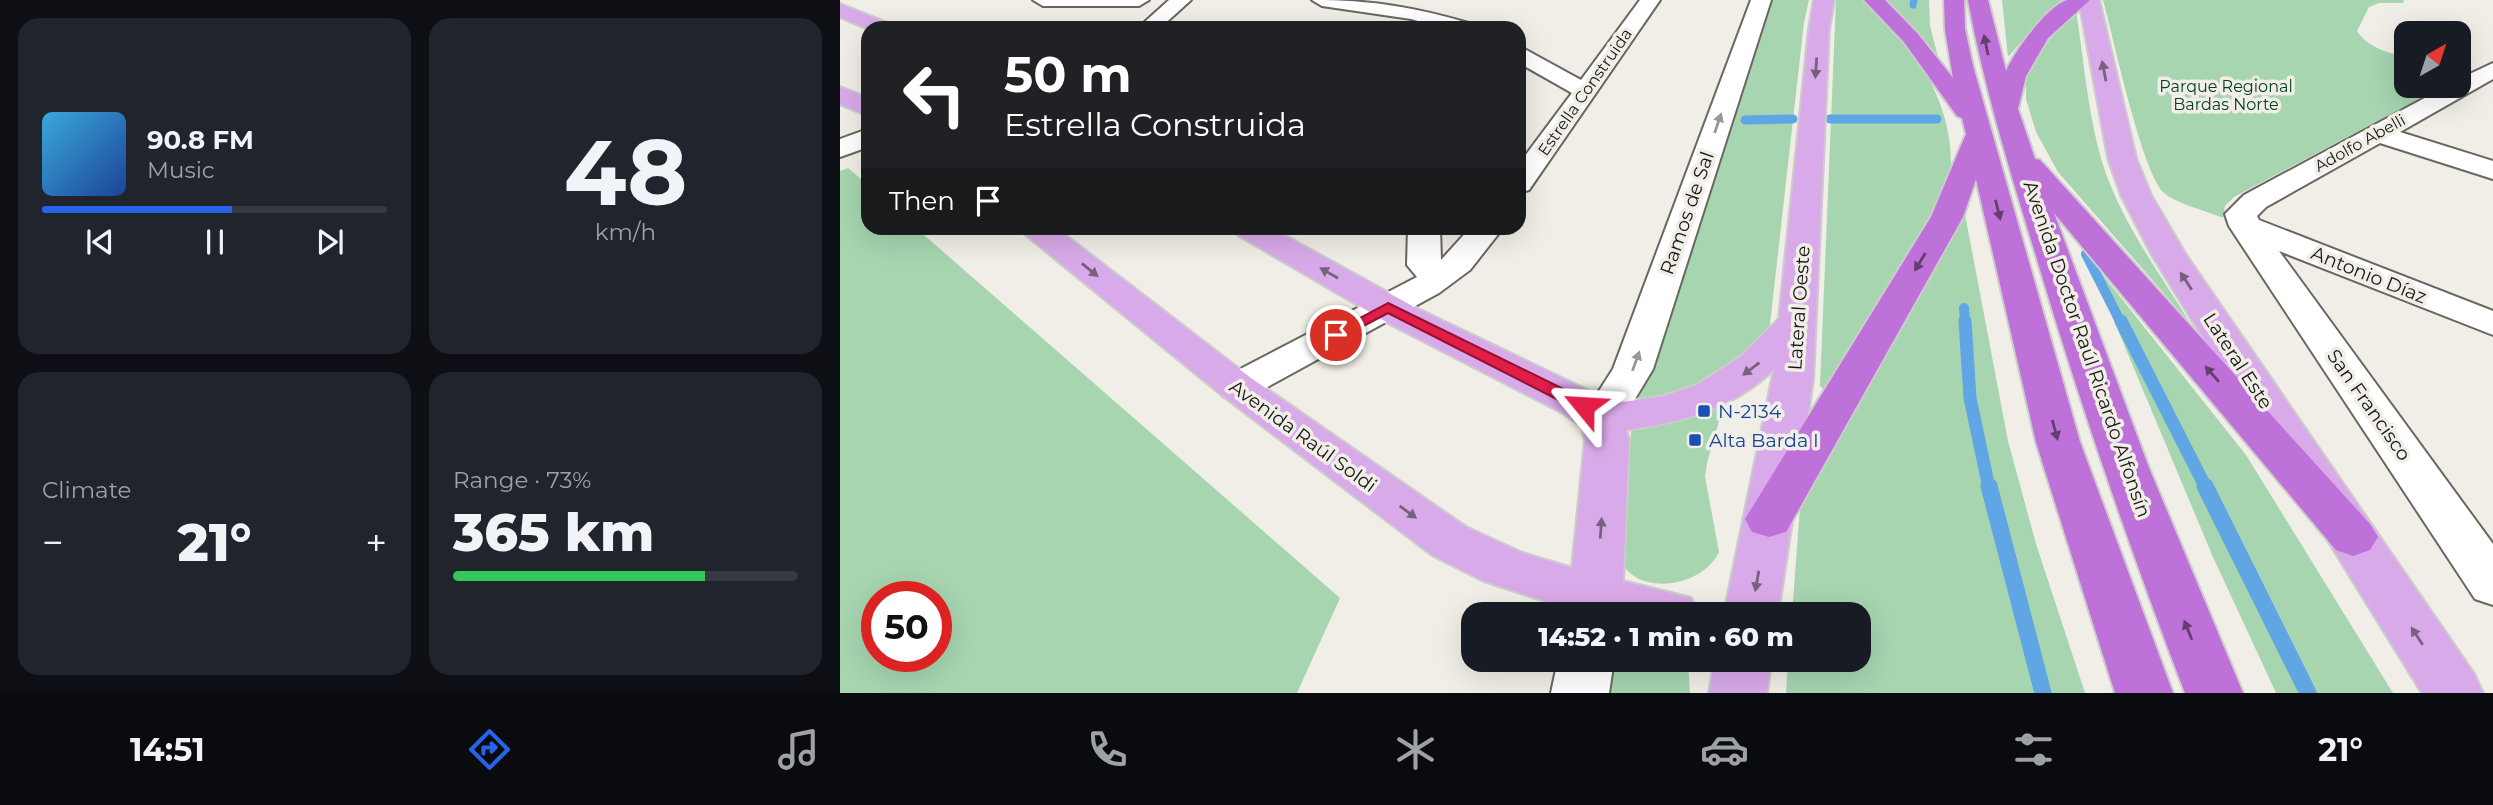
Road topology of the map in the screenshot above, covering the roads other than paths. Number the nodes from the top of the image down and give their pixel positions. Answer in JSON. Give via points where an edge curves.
{"nodes":[{"id":1,"x":1043,"y":0,"type":"edge"},
{"id":2,"x":1139,"y":0,"type":"edge"},
{"id":3,"x":1181,"y":0,"type":"edge"},
{"id":4,"x":1322,"y":0,"type":"edge"},
{"id":5,"x":1650,"y":0,"type":"edge"},
{"id":6,"x":1761,"y":0,"type":"edge"},
{"id":7,"x":1824,"y":0,"type":"edge"},
{"id":8,"x":1874,"y":0,"type":"edge"},
{"id":9,"x":1954,"y":0,"type":"edge"},
{"id":10,"x":1978,"y":0,"type":"edge"},
{"id":11,"x":2080,"y":0,"type":"edge"},
{"id":12,"x":2089,"y":0,"type":"edge"},
{"id":13,"x":1464,"y":6,"type":"dead end"},
{"id":14,"x":840,"y":9,"type":"edge"},
{"id":15,"x":1440,"y":20,"type":"junction"},
{"id":16,"x":867,"y":21,"type":"edge"},
{"id":17,"x":1156,"y":21,"type":"edge"},
{"id":18,"x":1443,"y":21,"type":"edge"},
{"id":19,"x":1526,"y":57,"type":"edge"},
{"id":20,"x":2491,"y":73,"type":"edge"},
{"id":21,"x":1587,"y":90,"type":"junction"},
{"id":22,"x":840,"y":93,"type":"edge"},
{"id":23,"x":861,"y":104,"type":"edge"},
{"id":24,"x":1987,"y":123,"type":"junction"},
{"id":25,"x":2378,"y":134,"type":"junction"},
{"id":26,"x":861,"y":140,"type":"edge"},
{"id":27,"x":840,"y":149,"type":"edge"},
{"id":28,"x":2020,"y":154,"type":"junction"},
{"id":29,"x":2493,"y":170,"type":"edge"},
{"id":30,"x":1526,"y":174,"type":"edge"},
{"id":31,"x":2245,"y":226,"type":"junction"},
{"id":32,"x":1046,"y":235,"type":"edge"},
{"id":33,"x":1261,"y":235,"type":"edge"},
{"id":34,"x":1424,"y":235,"type":"edge"},
{"id":35,"x":1481,"y":235,"type":"edge"},
{"id":36,"x":1437,"y":278,"type":"junction"},
{"id":37,"x":1388,"y":307,"type":"junction"},
{"id":38,"x":1798,"y":320,"type":"junction"},
{"id":39,"x":2493,"y":324,"type":"edge"},
{"id":40,"x":1237,"y":387,"type":"junction"},
{"id":41,"x":1602,"y":419,"type":"junction"},
{"id":42,"x":1769,"y":519,"type":"junction"},
{"id":43,"x":2353,"y":537,"type":"junction"},
{"id":44,"x":2493,"y":584,"type":"edge"},
{"id":45,"x":1587,"y":602,"type":"edge"},
{"id":46,"x":1595,"y":602,"type":"edge"},
{"id":47,"x":1753,"y":602,"type":"edge"},
{"id":48,"x":1584,"y":672,"type":"edge"},
{"id":49,"x":1741,"y":672,"type":"edge"},
{"id":50,"x":1580,"y":693,"type":"edge"},
{"id":51,"x":1738,"y":693,"type":"edge"},
{"id":52,"x":2144,"y":693,"type":"edge"},
{"id":53,"x":2214,"y":693,"type":"edge"},
{"id":54,"x":2454,"y":693,"type":"edge"}],
"edges":[{"from":1,"to":2,"type":"street"},
{"from":3,"to":17,"type":"street"},
{"from":4,"to":15,"type":"street"},
{"from":5,"to":21,"type":"street","name":"Estrella Construida"},
{"from":41,"to":6,"type":"street","name":"Ramos de Sal","one_way":true,"via":[[1633,369]]},
{"from":7,"to":38,"type":"main road","name":"Lateral Oeste","one_way":true,"via":[[1818,29]]},
{"from":8,"to":24,"type":"highway"},
{"from":9,"to":24,"type":"highway","name":"Avenida Doctor Raúl Ricardo Alfonsín","via":[[1958,47]]},
{"from":24,"to":10,"type":"highway","name":"Avenida Doctor Raúl Ricardo Alfonsín","one_way":true,"via":[[1987,54]]},
{"from":11,"to":24,"type":"highway","via":[[2049,23],[2022,57]]},
{"from":43,"to":12,"type":"main road","name":"Lateral Este","one_way":true,"via":[[2145,214],[2122,158]]},
{"from":13,"to":15,"type":"street"},
{"from":14,"to":16,"type":"main road"},
{"from":15,"to":18,"type":"street"},
{"from":19,"to":21,"type":"street"},
{"from":20,"to":25,"type":"street","name":"Adolfo Abelli"},
{"from":21,"to":30,"type":"street","name":"Estrella Construida"},
{"from":22,"to":23,"type":"main road"},
{"from":24,"to":28,"type":"highway","name":"Avenida Doctor Raúl Ricardo Alfonsín"},
{"from":24,"to":42,"type":"highway","one_way":true,"via":[[1947,217]]},
{"from":24,"to":52,"type":"highway","name":"Avenida Doctor Raúl Ricardo Alfonsín","one_way":true,"via":[[2058,442]]},
{"from":25,"to":29,"type":"street"},
{"from":25,"to":31,"type":"street","name":"Adolfo Abelli","via":[[2249,205],[2242,214]]},
{"from":26,"to":27,"type":"street"},
{"from":43,"to":28,"type":"highway","one_way":true},
{"from":53,"to":28,"type":"highway","name":"Avenida Doctor Raúl Ricardo Alfonsín","one_way":true,"via":[[2112,432]]},
{"from":31,"to":39,"type":"street","name":"Antonio Díaz"},
{"from":31,"to":44,"type":"street","name":"San Francisco"},
{"from":32,"to":40,"type":"main road","name":"Avenida Raúl Soldi","one_way":true},
{"from":37,"to":33,"type":"main road","one_way":true},
{"from":34,"to":36,"type":"street","via":[[1423,265]]},
{"from":35,"to":36,"type":"street"},
{"from":36,"to":37,"type":"street"},
{"from":37,"to":40,"type":"street"},
{"from":37,"to":41,"type":"main road"},
{"from":38,"to":41,"type":"main road","one_way":true,"via":[[1770,355],[1720,391],[1666,412]]},
{"from":38,"to":42,"type":"main road","name":"Lateral Oeste","via":[[1791,398]]},
{"from":40,"to":45,"type":"main road","name":"Avenida Raúl Soldi","one_way":true,"via":[[1458,547]]},
{"from":46,"to":41,"type":"main road","one_way":true,"via":[[1608,440]]},
{"from":42,"to":47,"type":"main road","name":"Lateral Oeste","one_way":true},
{"from":54,"to":43,"type":"main road","name":"Lateral Este","one_way":true},
{"from":48,"to":50,"type":"street"},
{"from":49,"to":51,"type":"main road"}]}
